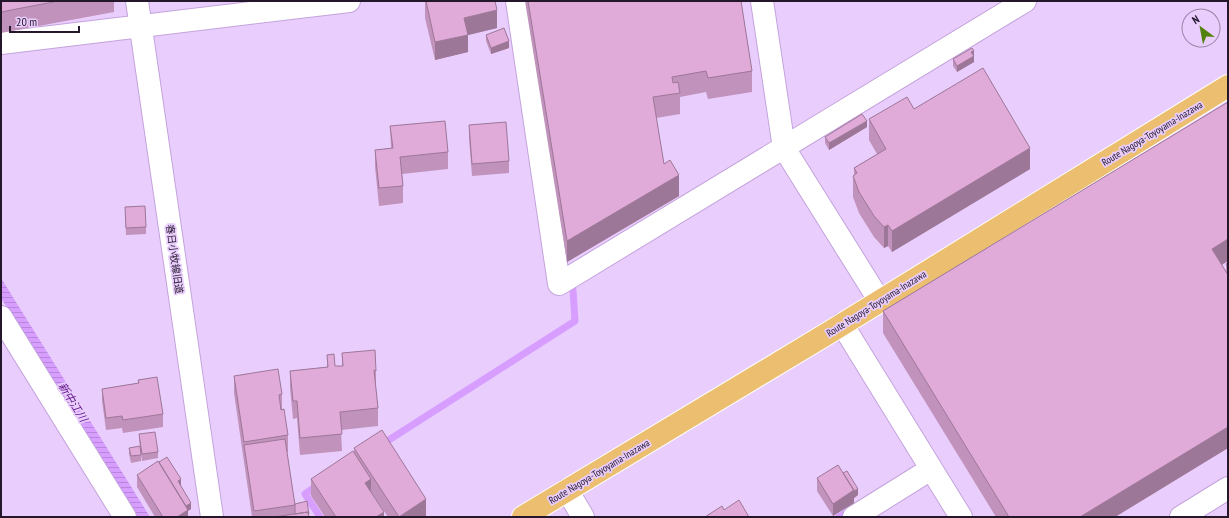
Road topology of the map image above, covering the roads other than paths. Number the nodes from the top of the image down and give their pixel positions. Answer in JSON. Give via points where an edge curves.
{"nodes":[{"id":1,"x":137,"y":1,"type":"edge"},
{"id":2,"x":349,"y":1,"type":"edge"},
{"id":3,"x":517,"y":1,"type":"edge"},
{"id":4,"x":762,"y":1,"type":"edge"},
{"id":5,"x":1025,"y":1,"type":"edge"},
{"id":6,"x":141,"y":25,"type":"junction"},
{"id":7,"x":1,"y":43,"type":"edge"},
{"id":8,"x":1228,"y":86,"type":"edge"},
{"id":9,"x":784,"y":148,"type":"junction"},
{"id":10,"x":879,"y":300,"type":"junction"},
{"id":11,"x":1,"y":317,"type":"edge"},
{"id":12,"x":842,"y":324,"type":"junction"},
{"id":13,"x":931,"y":469,"type":"junction"},
{"id":14,"x":1228,"y":488,"type":"edge"},
{"id":15,"x":567,"y":490,"type":"junction"},
{"id":16,"x":125,"y":517,"type":"edge"},
{"id":17,"x":212,"y":517,"type":"edge"},
{"id":18,"x":524,"y":517,"type":"edge"},
{"id":19,"x":583,"y":517,"type":"edge"},
{"id":20,"x":854,"y":517,"type":"edge"},
{"id":21,"x":961,"y":517,"type":"edge"},
{"id":22,"x":1181,"y":517,"type":"edge"}],
"edges":[{"from":1,"to":6,"type":"street","name":"春日小牧線旧道"},
{"from":2,"to":6,"type":"street"},
{"from":3,"to":9,"type":"street","via":[[559,284]]},
{"from":4,"to":9,"type":"street"},
{"from":5,"to":9,"type":"street"},
{"from":6,"to":7,"type":"street"},
{"from":6,"to":17,"type":"street","name":"春日小牧線旧道"},
{"from":8,"to":10,"type":"main road","name":"Route Nagoya-Toyoyama-Inazawa"},
{"from":9,"to":10,"type":"street"},
{"from":10,"to":12,"type":"main road","name":"Route Nagoya-Toyoyama-Inazawa"},
{"from":11,"to":16,"type":"street"},
{"from":12,"to":13,"type":"street"},
{"from":12,"to":15,"type":"main road","name":"Route Nagoya-Toyoyama-Inazawa"},
{"from":13,"to":20,"type":"street"},
{"from":13,"to":21,"type":"street"},
{"from":14,"to":22,"type":"street"},
{"from":15,"to":18,"type":"main road","name":"Route Nagoya-Toyoyama-Inazawa"},
{"from":15,"to":19,"type":"street"}]}
